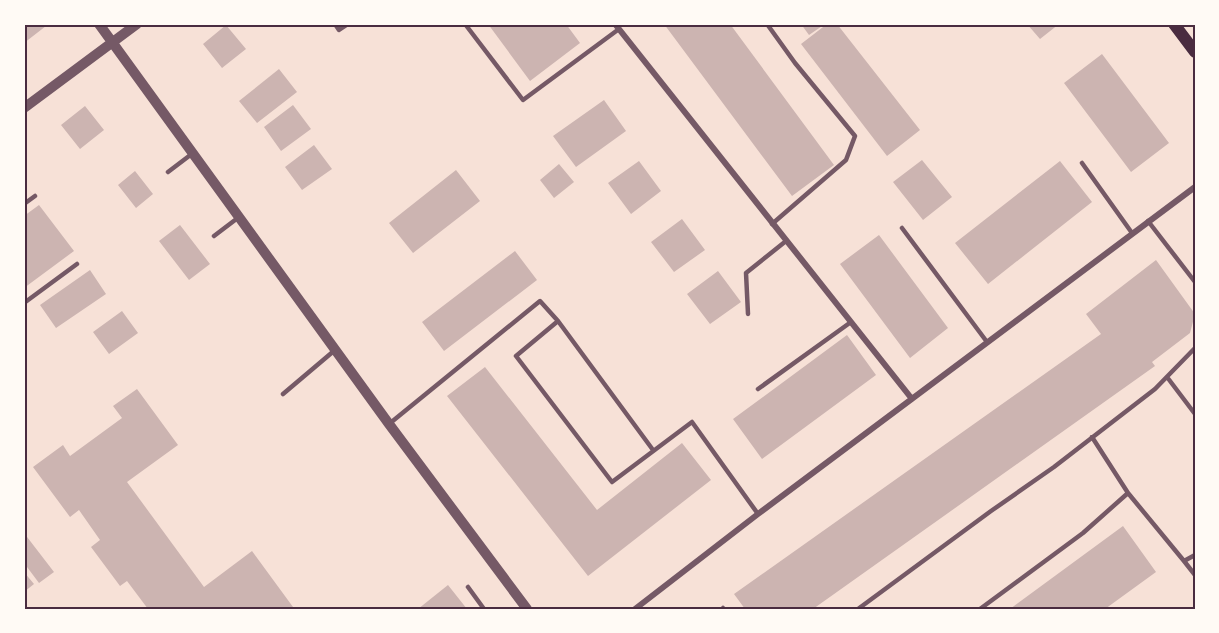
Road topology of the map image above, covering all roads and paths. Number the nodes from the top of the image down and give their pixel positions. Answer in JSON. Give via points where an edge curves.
{"nodes":[{"id":1,"x":99,"y":24,"type":"edge"},
{"id":2,"x":138,"y":24,"type":"edge"},
{"id":3,"x":334,"y":24,"type":"edge"},
{"id":4,"x":348,"y":24,"type":"edge"},
{"id":5,"x":465,"y":24,"type":"edge"},
{"id":6,"x":767,"y":24,"type":"edge"},
{"id":7,"x":1174,"y":24,"type":"edge"},
{"id":8,"x":617,"y":26,"type":"edge"},
{"id":9,"x":114,"y":43,"type":"junction"},
{"id":10,"x":1195,"y":51,"type":"edge"},
{"id":11,"x":24,"y":108,"type":"edge"},
{"id":12,"x":193,"y":153,"type":"junction"},
{"id":13,"x":1082,"y":163,"type":"dead end"},
{"id":14,"x":168,"y":172,"type":"dead end"},
{"id":15,"x":1195,"y":187,"type":"edge"},
{"id":16,"x":35,"y":196,"type":"dead end"},
{"id":17,"x":24,"y":204,"type":"edge"},
{"id":18,"x":239,"y":217,"type":"junction"},
{"id":19,"x":1148,"y":221,"type":"junction"},
{"id":20,"x":772,"y":224,"type":"junction"},
{"id":21,"x":902,"y":228,"type":"dead end"},
{"id":22,"x":1132,"y":233,"type":"junction"},
{"id":23,"x":214,"y":236,"type":"dead end"},
{"id":24,"x":786,"y":241,"type":"junction"},
{"id":25,"x":77,"y":264,"type":"dead end"},
{"id":26,"x":1195,"y":282,"type":"edge"},
{"id":27,"x":24,"y":303,"type":"edge"},
{"id":28,"x":748,"y":314,"type":"dead end"},
{"id":29,"x":558,"y":321,"type":"junction"},
{"id":30,"x":851,"y":322,"type":"junction"},
{"id":31,"x":987,"y":342,"type":"junction"},
{"id":32,"x":1195,"y":348,"type":"edge"},
{"id":33,"x":335,"y":350,"type":"junction"},
{"id":34,"x":1167,"y":377,"type":"junction"},
{"id":35,"x":758,"y":389,"type":"dead end"},
{"id":36,"x":283,"y":394,"type":"dead end"},
{"id":37,"x":912,"y":399,"type":"junction"},
{"id":38,"x":1195,"y":414,"type":"edge"},
{"id":39,"x":389,"y":424,"type":"junction"},
{"id":40,"x":1092,"y":437,"type":"junction"},
{"id":41,"x":653,"y":450,"type":"junction"},
{"id":42,"x":1128,"y":493,"type":"junction"},
{"id":43,"x":758,"y":514,"type":"junction"},
{"id":44,"x":1195,"y":555,"type":"edge"},
{"id":45,"x":1184,"y":561,"type":"junction"},
{"id":46,"x":1195,"y":575,"type":"edge"},
{"id":47,"x":468,"y":587,"type":"dead end"},
{"id":48,"x":525,"y":608,"type":"edge"},
{"id":49,"x":484,"y":609,"type":"edge"},
{"id":50,"x":635,"y":609,"type":"edge"},
{"id":51,"x":858,"y":609,"type":"edge"},
{"id":52,"x":980,"y":609,"type":"edge"}],
"edges":[{"from":1,"to":9,"type":"street"},
{"from":2,"to":9,"type":"street"},
{"from":3,"to":4,"type":"lane","via":[[339,30]]},
{"from":5,"to":8,"type":"lane","via":[[523,100]]},
{"from":6,"to":20,"type":"lane","via":[[855,136],[846,160]]},
{"from":7,"to":10,"type":"main road"},
{"from":8,"to":20,"type":"street"},
{"from":9,"to":11,"type":"street"},
{"from":9,"to":12,"type":"street"},
{"from":12,"to":14,"type":"lane"},
{"from":12,"to":18,"type":"street"},
{"from":13,"to":22,"type":"lane"},
{"from":15,"to":19,"type":"street"},
{"from":16,"to":17,"type":"lane"},
{"from":18,"to":23,"type":"lane"},
{"from":18,"to":33,"type":"street"},
{"from":19,"to":22,"type":"street"},
{"from":19,"to":26,"type":"lane"},
{"from":20,"to":24,"type":"street"},
{"from":21,"to":31,"type":"lane"},
{"from":22,"to":31,"type":"street"},
{"from":24,"to":28,"type":"lane","via":[[746,273]]},
{"from":24,"to":30,"type":"street"},
{"from":25,"to":27,"type":"lane"},
{"from":29,"to":39,"type":"lane","via":[[540,301]]},
{"from":29,"to":41,"type":"lane"},
{"from":29,"to":41,"type":"lane","via":[[516,356],[612,482]]},
{"from":30,"to":35,"type":"lane"},
{"from":30,"to":37,"type":"street"},
{"from":31,"to":37,"type":"street"},
{"from":32,"to":34,"type":"lane"},
{"from":33,"to":36,"type":"lane"},
{"from":33,"to":39,"type":"street"},
{"from":34,"to":38,"type":"lane"},
{"from":34,"to":40,"type":"lane"},
{"from":37,"to":43,"type":"street"},
{"from":39,"to":48,"type":"street"},
{"from":40,"to":42,"type":"lane"},
{"from":40,"to":51,"type":"lane"},
{"from":41,"to":43,"type":"lane","via":[[692,422]]},
{"from":42,"to":45,"type":"lane"},
{"from":42,"to":52,"type":"lane","via":[[1083,533]]},
{"from":43,"to":50,"type":"street"},
{"from":44,"to":45,"type":"lane"},
{"from":45,"to":46,"type":"lane"},
{"from":47,"to":49,"type":"lane"}]}
